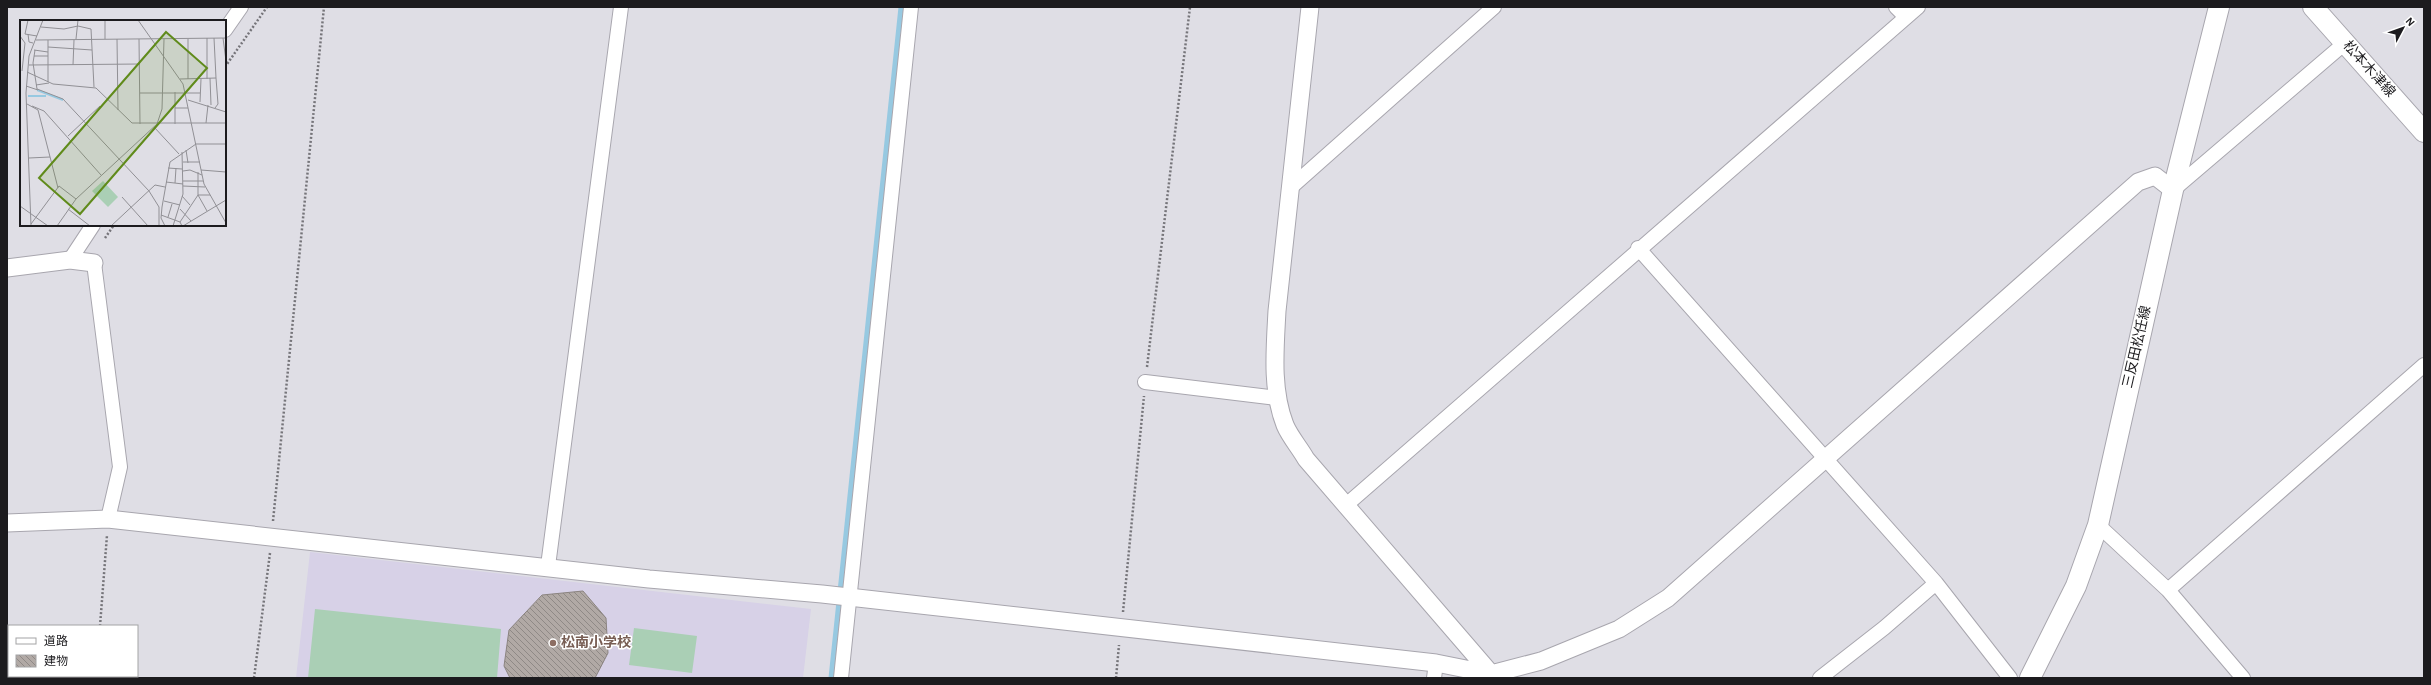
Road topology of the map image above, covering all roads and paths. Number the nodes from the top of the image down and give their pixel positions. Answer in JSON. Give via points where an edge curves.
{"nodes":[{"id":1,"x":241,"y":7,"type":"edge"},
{"id":2,"x":267,"y":7,"type":"edge"},
{"id":3,"x":324,"y":7,"type":"edge"},
{"id":4,"x":622,"y":7,"type":"edge"},
{"id":5,"x":910,"y":7,"type":"edge"},
{"id":6,"x":1190,"y":7,"type":"edge"},
{"id":7,"x":1310,"y":7,"type":"edge"},
{"id":8,"x":1494,"y":7,"type":"edge"},
{"id":9,"x":1896,"y":7,"type":"edge"},
{"id":10,"x":1918,"y":7,"type":"edge"},
{"id":11,"x":2219,"y":7,"type":"edge"},
{"id":12,"x":2314,"y":7,"type":"edge"},
{"id":13,"x":1906,"y":18,"type":"junction"},
{"id":14,"x":226,"y":29,"type":"edge"},
{"id":15,"x":2345,"y":42,"type":"junction"},
{"id":16,"x":226,"y":66,"type":"edge"},
{"id":17,"x":2424,"y":132,"type":"edge"},
{"id":18,"x":1289,"y":189,"type":"junction"},
{"id":19,"x":2173,"y":190,"type":"junction"},
{"id":20,"x":92,"y":226,"type":"edge"},
{"id":21,"x":113,"y":226,"type":"edge"},
{"id":22,"x":1638,"y":248,"type":"junction"},
{"id":23,"x":70,"y":260,"type":"junction"},
{"id":24,"x":94,"y":263,"type":"junction"},
{"id":25,"x":7,"y":268,"type":"edge"},
{"id":26,"x":2424,"y":365,"type":"edge"},
{"id":27,"x":1145,"y":382,"type":"junction"},
{"id":28,"x":1277,"y":398,"type":"junction"},
{"id":29,"x":1825,"y":459,"type":"junction"},
{"id":30,"x":1345,"y":506,"type":"junction"},
{"id":31,"x":108,"y":519,"type":"junction"},
{"id":32,"x":7,"y":522,"type":"edge"},
{"id":33,"x":2098,"y":525,"type":"junction"},
{"id":34,"x":272,"y":536,"type":"junction"},
{"id":35,"x":548,"y":566,"type":"junction"},
{"id":36,"x":1936,"y":582,"type":"junction"},
{"id":37,"x":2168,"y":590,"type":"junction"},
{"id":38,"x":851,"y":597,"type":"junction"},
{"id":39,"x":100,"y":625,"type":"edge"},
{"id":40,"x":1121,"y":627,"type":"junction"},
{"id":41,"x":1435,"y":670,"type":"edge"},
{"id":42,"x":1493,"y":676,"type":"edge"},
{"id":43,"x":254,"y":678,"type":"edge"},
{"id":44,"x":841,"y":678,"type":"edge"},
{"id":45,"x":1116,"y":678,"type":"edge"},
{"id":46,"x":1820,"y":678,"type":"edge"},
{"id":47,"x":2010,"y":678,"type":"edge"},
{"id":48,"x":2030,"y":678,"type":"edge"},
{"id":49,"x":2243,"y":678,"type":"edge"}],
"edges":[{"from":1,"to":14,"type":"street"},
{"from":2,"to":16,"type":"path"},
{"from":3,"to":34,"type":"path"},
{"from":4,"to":35,"type":"street"},
{"from":5,"to":38,"type":"street"},
{"from":6,"to":27,"type":"path"},
{"from":7,"to":18,"type":"street"},
{"from":8,"to":18,"type":"street"},
{"from":9,"to":13,"type":"street"},
{"from":10,"to":13,"type":"street"},
{"from":11,"to":19,"type":"main road","name":"三反田松任線"},
{"from":12,"to":15,"type":"main road","name":"松本木津線"},
{"from":13,"to":22,"type":"street"},
{"from":15,"to":17,"type":"main road","name":"松本木津線"},
{"from":15,"to":19,"type":"street"},
{"from":18,"to":28,"type":"street","via":[[1275,340]]},
{"from":19,"to":29,"type":"street","via":[[2155,176],[2138,182]]},
{"from":19,"to":33,"type":"main road","name":"三反田松任線"},
{"from":20,"to":23,"type":"street"},
{"from":21,"to":24,"type":"path","via":[[98,248]]},
{"from":22,"to":29,"type":"street"},
{"from":22,"to":30,"type":"street"},
{"from":23,"to":24,"type":"street"},
{"from":23,"to":25,"type":"street"},
{"from":24,"to":31,"type":"street","via":[[120,467]]},
{"from":26,"to":37,"type":"street"},
{"from":27,"to":28,"type":"street"},
{"from":27,"to":40,"type":"path"},
{"from":28,"to":30,"type":"street","via":[[1286,426],[1306,460]]},
{"from":29,"to":36,"type":"street"},
{"from":29,"to":42,"type":"street","via":[[1668,598],[1626,625],[1541,661]]},
{"from":30,"to":42,"type":"street"},
{"from":31,"to":32,"type":"street"},
{"from":31,"to":34,"type":"street"},
{"from":31,"to":39,"type":"path"},
{"from":33,"to":37,"type":"street"},
{"from":33,"to":48,"type":"main road","name":"三反田松任線","via":[[2076,586]]},
{"from":34,"to":35,"type":"street","via":[[472,560]]},
{"from":34,"to":43,"type":"path"},
{"from":35,"to":38,"type":"street","via":[[649,579]]},
{"from":36,"to":46,"type":"street","via":[[1884,628]]},
{"from":36,"to":47,"type":"street"},
{"from":37,"to":49,"type":"street"},
{"from":38,"to":40,"type":"street"},
{"from":38,"to":44,"type":"street"},
{"from":40,"to":41,"type":"street"},
{"from":40,"to":45,"type":"path"},
{"from":41,"to":42,"type":"street"}]}
